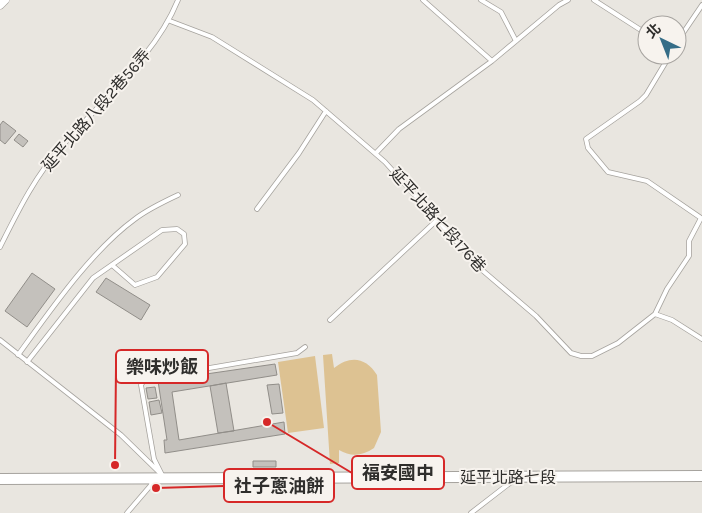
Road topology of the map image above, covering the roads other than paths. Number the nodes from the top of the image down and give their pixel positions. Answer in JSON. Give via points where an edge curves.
{"nodes":[{"id":1,"x":5,"y":0,"type":"edge"},
{"id":2,"x":178,"y":0,"type":"edge"},
{"id":3,"x":423,"y":0,"type":"edge"},
{"id":4,"x":481,"y":0,"type":"edge"},
{"id":5,"x":556,"y":0,"type":"edge"},
{"id":6,"x":568,"y":0,"type":"edge"},
{"id":7,"x":594,"y":0,"type":"edge"},
{"id":8,"x":702,"y":4,"type":"edge"},
{"id":9,"x":0,"y":5,"type":"edge"},
{"id":10,"x":559,"y":5,"type":"junction"},
{"id":11,"x":170,"y":21,"type":"junction"},
{"id":12,"x":687,"y":27,"type":"edge"},
{"id":13,"x":637,"y":28,"type":"edge"},
{"id":14,"x":516,"y":41,"type":"junction"},
{"id":15,"x":492,"y":61,"type":"junction"},
{"id":16,"x":664,"y":65,"type":"edge"},
{"id":17,"x":326,"y":111,"type":"junction"},
{"id":18,"x":376,"y":153,"type":"junction"},
{"id":19,"x":178,"y":195,"type":"dead end"},
{"id":20,"x":257,"y":209,"type":"dead end"},
{"id":21,"x":436,"y":221,"type":"junction"},
{"id":22,"x":0,"y":247,"type":"edge"},
{"id":23,"x":112,"y":265,"type":"junction"},
{"id":24,"x":655,"y":314,"type":"junction"},
{"id":25,"x":330,"y":320,"type":"dead end"},
{"id":26,"x":702,"y":339,"type":"edge"},
{"id":27,"x":0,"y":340,"type":"edge"},
{"id":28,"x":305,"y":347,"type":"dead end"},
{"id":29,"x":18,"y":355,"type":"junction"},
{"id":30,"x":26,"y":362,"type":"junction"},
{"id":31,"x":702,"y":476,"type":"edge"},
{"id":32,"x":158,"y":477,"type":"junction"},
{"id":33,"x":516,"y":478,"type":"junction"},
{"id":34,"x":0,"y":479,"type":"edge"},
{"id":35,"x":127,"y":513,"type":"edge"},
{"id":36,"x":471,"y":513,"type":"edge"}],
"edges":[{"from":1,"to":9,"type":"street"},
{"from":2,"to":11,"type":"lane","name":"延平北路八段2巷56弄"},
{"from":3,"to":15,"type":"lane"},
{"from":4,"to":14,"type":"lane","via":[[501,12]]},
{"from":5,"to":10,"type":"lane"},
{"from":6,"to":10,"type":"lane"},
{"from":7,"to":13,"type":"lane"},
{"from":8,"to":12,"type":"lane"},
{"from":10,"to":14,"type":"lane"},
{"from":11,"to":17,"type":"lane","name":"延平北路七段176巷","via":[[212,37],[296,87]]},
{"from":11,"to":22,"type":"lane","name":"延平北路八段2巷56弄","via":[[43,168]]},
{"from":14,"to":15,"type":"lane"},
{"from":15,"to":18,"type":"lane","via":[[399,129]]},
{"from":16,"to":24,"type":"lane","via":[[640,101],[586,139],[588,148],[608,172],[647,181],[701,218],[689,241],[689,256]]},
{"from":17,"to":18,"type":"lane","name":"延平北路七段176巷"},
{"from":17,"to":20,"type":"lane"},
{"from":18,"to":21,"type":"lane","name":"延平北路七段176巷"},
{"from":19,"to":29,"type":"lane","via":[[134,220],[116,236],[76,278]]},
{"from":21,"to":24,"type":"lane","name":"延平北路七段176巷","via":[[482,270],[536,316],[571,353],[592,356],[618,342]]},
{"from":21,"to":25,"type":"lane"},
{"from":23,"to":23,"type":"lane","via":[[162,230],[177,229],[184,234],[186,244],[157,277],[134,285]]},
{"from":23,"to":30,"type":"lane","via":[[93,278]]},
{"from":24,"to":26,"type":"lane","via":[[672,320]]},
{"from":27,"to":29,"type":"lane"},
{"from":28,"to":32,"type":"lane","via":[[297,353],[145,379],[141,385]]},
{"from":29,"to":30,"type":"lane"},
{"from":30,"to":32,"type":"lane","via":[[121,435]]},
{"from":31,"to":33,"type":"street","name":"延平北路七段"},
{"from":32,"to":33,"type":"street","name":"延平北路七段"},
{"from":32,"to":34,"type":"street","name":"延平北路七段"},
{"from":32,"to":35,"type":"lane"},
{"from":33,"to":36,"type":"lane"}]}
